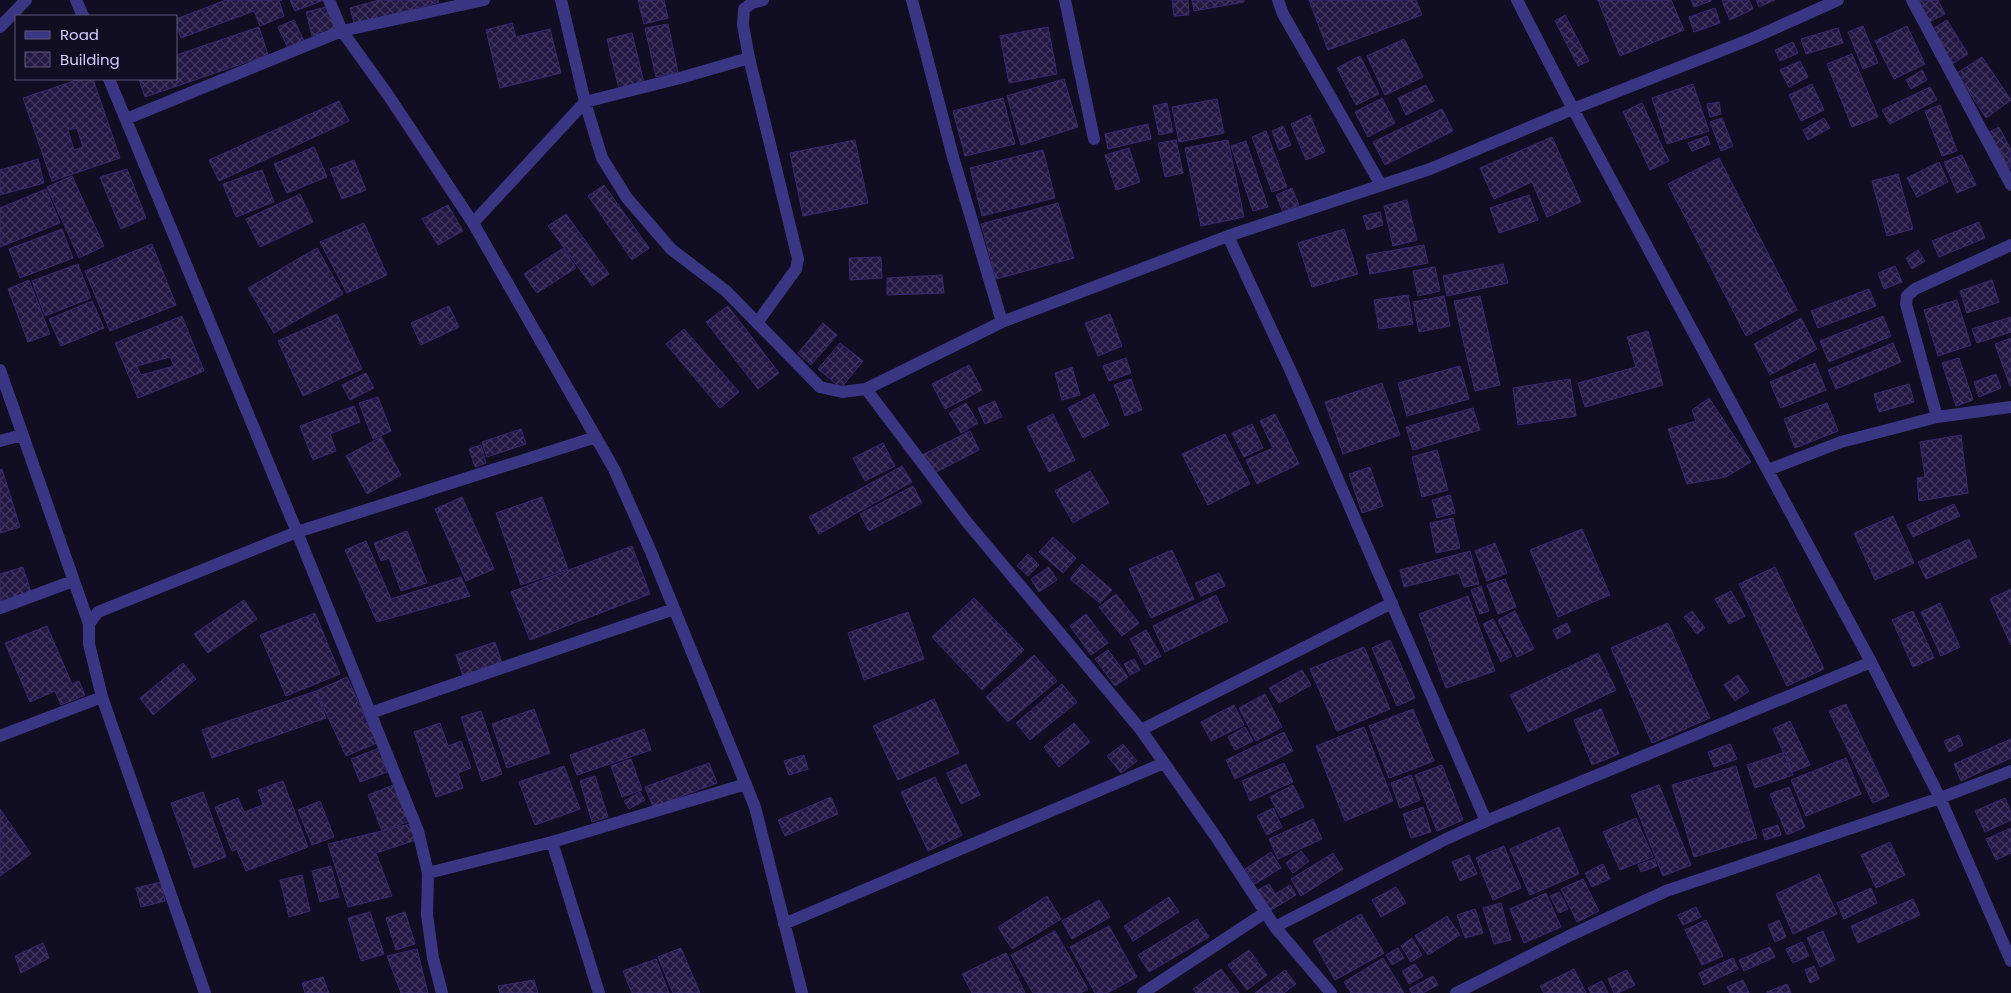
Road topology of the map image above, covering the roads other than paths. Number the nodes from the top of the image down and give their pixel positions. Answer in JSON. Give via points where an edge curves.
{"nodes":[{"id":1,"x":26,"y":0,"type":"edge"},
{"id":2,"x":76,"y":0,"type":"edge"},
{"id":3,"x":329,"y":0,"type":"edge"},
{"id":4,"x":484,"y":0,"type":"edge"},
{"id":5,"x":561,"y":0,"type":"edge"},
{"id":6,"x":763,"y":0,"type":"edge"},
{"id":7,"x":912,"y":0,"type":"edge"},
{"id":8,"x":1065,"y":0,"type":"edge"},
{"id":9,"x":1278,"y":0,"type":"edge"},
{"id":10,"x":1517,"y":0,"type":"edge"},
{"id":11,"x":1838,"y":0,"type":"edge"},
{"id":12,"x":1912,"y":0,"type":"edge"},
{"id":13,"x":83,"y":15,"type":"edge"},
{"id":14,"x":0,"y":27,"type":"edge"},
{"id":15,"x":342,"y":31,"type":"junction"},
{"id":16,"x":749,"y":58,"type":"junction"},
{"id":17,"x":109,"y":80,"type":"edge"},
{"id":18,"x":585,"y":102,"type":"junction"},
{"id":19,"x":1572,"y":109,"type":"junction"},
{"id":20,"x":126,"y":119,"type":"junction"},
{"id":21,"x":1094,"y":139,"type":"dead end"},
{"id":22,"x":1381,"y":185,"type":"junction"},
{"id":23,"x":2011,"y":185,"type":"edge"},
{"id":24,"x":473,"y":223,"type":"junction"},
{"id":25,"x":1228,"y":236,"type":"junction"},
{"id":26,"x":2011,"y":245,"type":"edge"},
{"id":27,"x":1002,"y":322,"type":"junction"},
{"id":28,"x":757,"y":323,"type":"junction"},
{"id":29,"x":0,"y":370,"type":"edge"},
{"id":30,"x":866,"y":390,"type":"junction"},
{"id":31,"x":2011,"y":406,"type":"edge"},
{"id":32,"x":1937,"y":417,"type":"junction"},
{"id":33,"x":22,"y":434,"type":"junction"},
{"id":34,"x":596,"y":437,"type":"junction"},
{"id":35,"x":0,"y":441,"type":"edge"},
{"id":36,"x":1768,"y":470,"type":"junction"},
{"id":37,"x":297,"y":532,"type":"junction"},
{"id":38,"x":74,"y":581,"type":"junction"},
{"id":39,"x":1392,"y":603,"type":"junction"},
{"id":40,"x":0,"y":608,"type":"edge"},
{"id":41,"x":674,"y":609,"type":"junction"},
{"id":42,"x":89,"y":624,"type":"junction"},
{"id":43,"x":1871,"y":662,"type":"junction"},
{"id":44,"x":102,"y":697,"type":"junction"},
{"id":45,"x":370,"y":713,"type":"junction"},
{"id":46,"x":1141,"y":730,"type":"junction"},
{"id":47,"x":0,"y":736,"type":"edge"},
{"id":48,"x":1164,"y":763,"type":"junction"},
{"id":49,"x":2011,"y":771,"type":"edge"},
{"id":50,"x":746,"y":784,"type":"junction"},
{"id":51,"x":1940,"y":798,"type":"junction"},
{"id":52,"x":1486,"y":821,"type":"junction"},
{"id":53,"x":552,"y":842,"type":"junction"},
{"id":54,"x":428,"y":873,"type":"junction"},
{"id":55,"x":1266,"y":912,"type":"junction"},
{"id":56,"x":784,"y":924,"type":"junction"},
{"id":57,"x":1275,"y":927,"type":"junction"},
{"id":58,"x":2011,"y":962,"type":"edge"},
{"id":59,"x":205,"y":993,"type":"edge"},
{"id":60,"x":442,"y":993,"type":"edge"},
{"id":61,"x":599,"y":993,"type":"edge"},
{"id":62,"x":802,"y":993,"type":"edge"},
{"id":63,"x":1143,"y":993,"type":"edge"},
{"id":64,"x":1331,"y":993,"type":"edge"},
{"id":65,"x":1456,"y":993,"type":"edge"}],
"edges":[{"from":1,"to":14,"type":"street"},
{"from":2,"to":13,"type":"street"},
{"from":3,"to":15,"type":"street"},
{"from":4,"to":15,"type":"street"},
{"from":5,"to":18,"type":"street"},
{"from":6,"to":16,"type":"street","via":[[752,2],[744,10],[743,25]]},
{"from":7,"to":27,"type":"street","via":[[953,157]]},
{"from":8,"to":21,"type":"street"},
{"from":9,"to":22,"type":"street"},
{"from":10,"to":19,"type":"street"},
{"from":11,"to":19,"type":"street","via":[[1751,39]]},
{"from":12,"to":23,"type":"street"},
{"from":15,"to":20,"type":"street"},
{"from":15,"to":24,"type":"street"},
{"from":16,"to":18,"type":"street"},
{"from":16,"to":28,"type":"street","via":[[798,259],[796,269]]},
{"from":17,"to":20,"type":"street"},
{"from":18,"to":24,"type":"street"},
{"from":18,"to":28,"type":"street","via":[[602,158],[627,198],[671,249],[726,291]]},
{"from":19,"to":22,"type":"street","via":[[1430,169]]},
{"from":19,"to":36,"type":"street"},
{"from":20,"to":37,"type":"street"},
{"from":22,"to":25,"type":"street"},
{"from":24,"to":34,"type":"street"},
{"from":25,"to":27,"type":"street"},
{"from":25,"to":39,"type":"street"},
{"from":26,"to":32,"type":"street","via":[[1916,288],[1907,296],[1906,304]]},
{"from":27,"to":30,"type":"street"},
{"from":28,"to":30,"type":"street","via":[[820,387],[842,392]]},
{"from":29,"to":33,"type":"street"},
{"from":30,"to":46,"type":"street","via":[[966,522]]},
{"from":31,"to":32,"type":"street"},
{"from":32,"to":36,"type":"street","via":[[1841,442]]},
{"from":33,"to":35,"type":"street"},
{"from":33,"to":38,"type":"street"},
{"from":34,"to":37,"type":"street"},
{"from":34,"to":41,"type":"street","via":[[614,469]]},
{"from":36,"to":43,"type":"street"},
{"from":37,"to":42,"type":"street","via":[[98,612]]},
{"from":37,"to":45,"type":"street"},
{"from":38,"to":40,"type":"street"},
{"from":38,"to":42,"type":"street"},
{"from":39,"to":46,"type":"street"},
{"from":39,"to":52,"type":"street"},
{"from":41,"to":45,"type":"street"},
{"from":41,"to":50,"type":"street"},
{"from":42,"to":44,"type":"street","via":[[89,644]]},
{"from":43,"to":51,"type":"street"},
{"from":43,"to":52,"type":"street"},
{"from":44,"to":47,"type":"street"},
{"from":44,"to":59,"type":"street"},
{"from":45,"to":54,"type":"street","via":[[418,830]]},
{"from":46,"to":48,"type":"street"},
{"from":48,"to":55,"type":"street"},
{"from":48,"to":56,"type":"street"},
{"from":49,"to":51,"type":"street"},
{"from":50,"to":53,"type":"street"},
{"from":50,"to":56,"type":"street","via":[[755,807]]},
{"from":51,"to":58,"type":"street"},
{"from":51,"to":65,"type":"street","via":[[1666,891]]},
{"from":52,"to":57,"type":"street"},
{"from":53,"to":54,"type":"street"},
{"from":53,"to":61,"type":"street"},
{"from":54,"to":60,"type":"street","via":[[427,915],[432,958]]},
{"from":55,"to":57,"type":"street"},
{"from":55,"to":63,"type":"street"},
{"from":56,"to":62,"type":"street"},
{"from":57,"to":64,"type":"street"}]}
